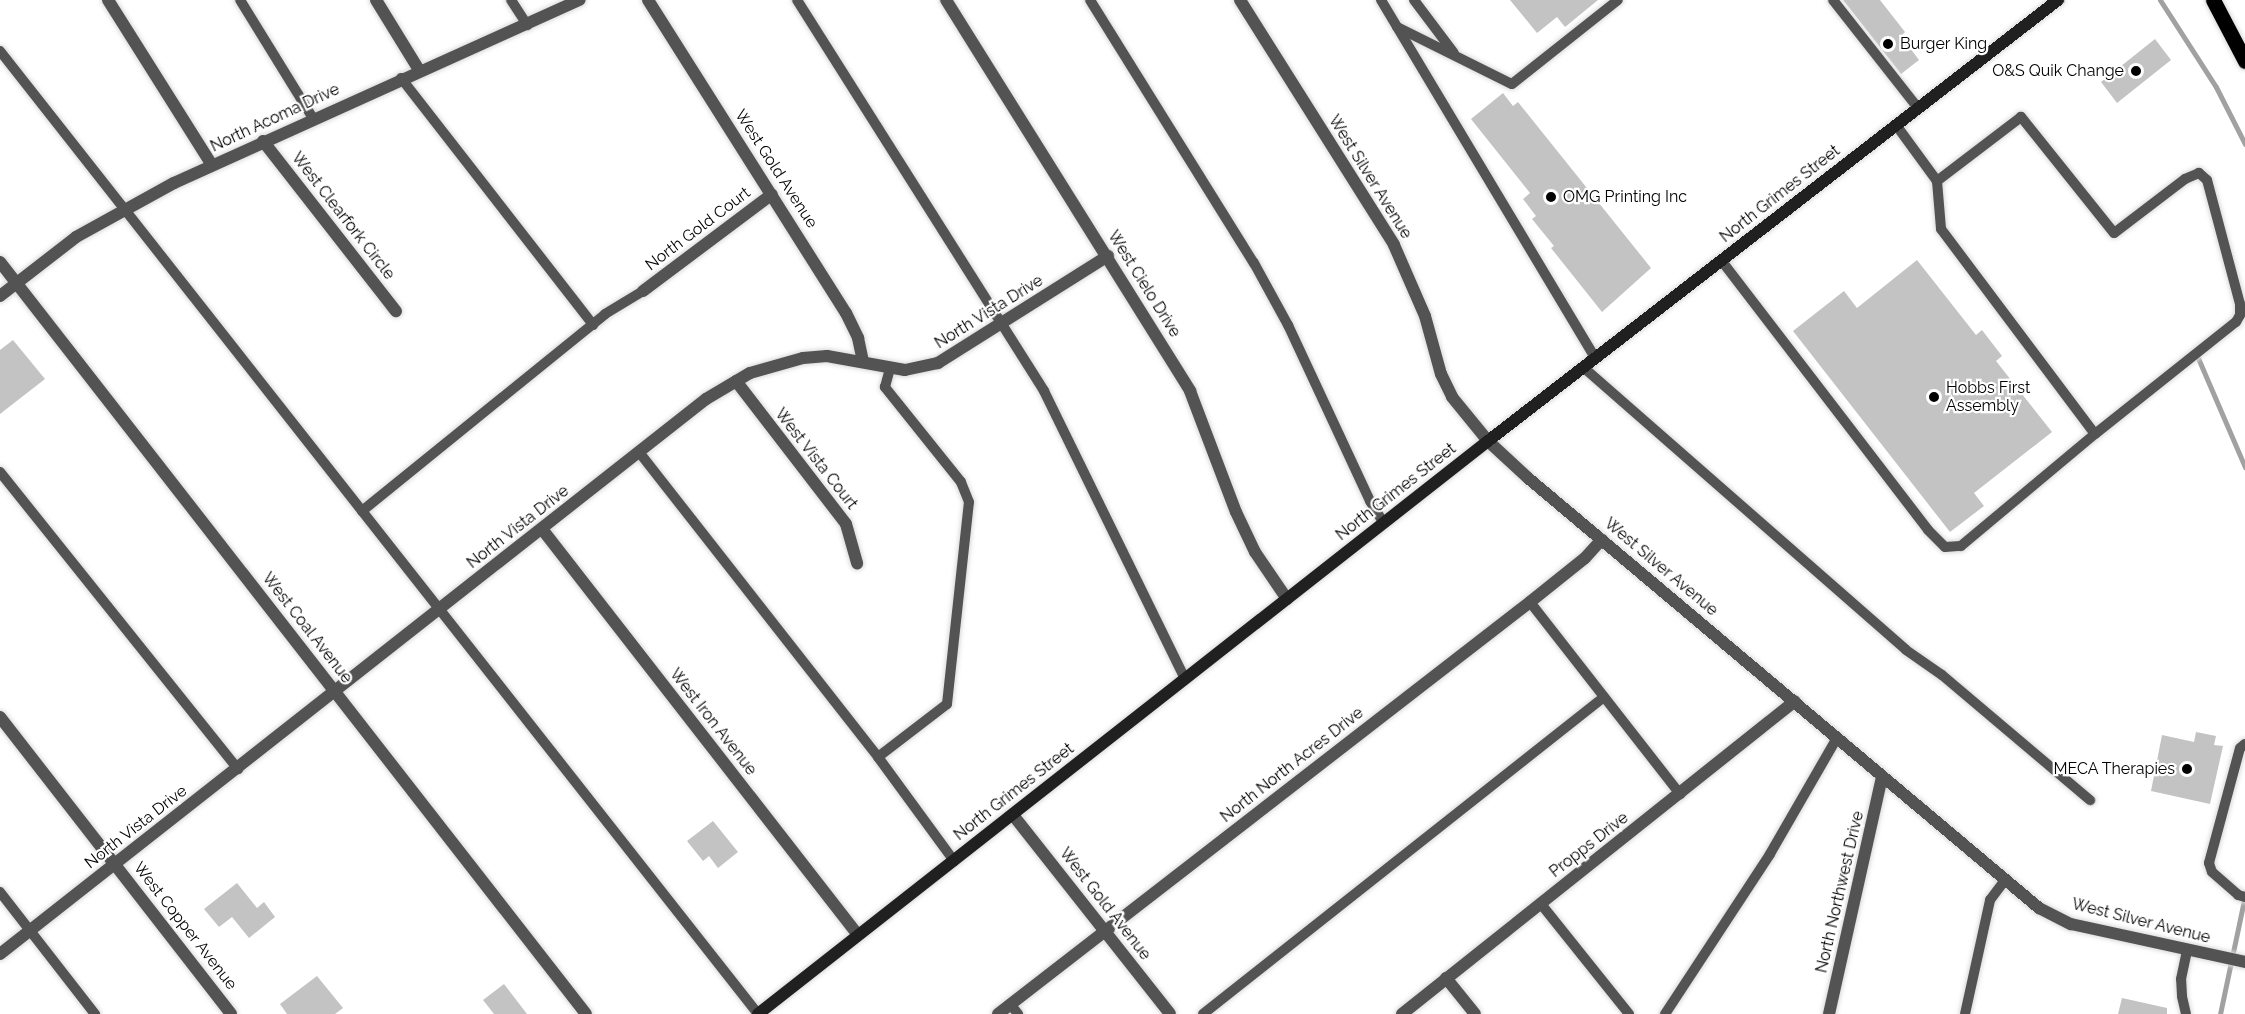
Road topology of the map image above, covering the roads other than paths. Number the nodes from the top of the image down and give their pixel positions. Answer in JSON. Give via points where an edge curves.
{"nodes":[{"id":1,"x":108,"y":0,"type":"edge"},
{"id":2,"x":240,"y":0,"type":"edge"},
{"id":3,"x":375,"y":0,"type":"edge"},
{"id":4,"x":511,"y":0,"type":"edge"},
{"id":5,"x":580,"y":0,"type":"edge"},
{"id":6,"x":648,"y":0,"type":"edge"},
{"id":7,"x":797,"y":0,"type":"edge"},
{"id":8,"x":1090,"y":0,"type":"edge"},
{"id":9,"x":1240,"y":0,"type":"edge"},
{"id":10,"x":1381,"y":0,"type":"edge"},
{"id":11,"x":1414,"y":0,"type":"edge"},
{"id":12,"x":1618,"y":0,"type":"edge"},
{"id":13,"x":1833,"y":0,"type":"edge"},
{"id":14,"x":2058,"y":0,"type":"edge"},
{"id":15,"x":2214,"y":0,"type":"edge"},
{"id":16,"x":947,"y":1,"type":"edge"},
{"id":17,"x":527,"y":25,"type":"junction"},
{"id":18,"x":1397,"y":26,"type":"junction"},
{"id":19,"x":2245,"y":37,"type":"edge"},
{"id":20,"x":0,"y":51,"type":"edge"},
{"id":21,"x":1456,"y":56,"type":"junction"},
{"id":22,"x":2245,"y":61,"type":"edge"},
{"id":23,"x":419,"y":70,"type":"junction"},
{"id":24,"x":401,"y":78,"type":"junction"},
{"id":25,"x":1918,"y":108,"type":"junction"},
{"id":26,"x":314,"y":118,"type":"junction"},
{"id":27,"x":1896,"y":125,"type":"junction"},
{"id":28,"x":263,"y":141,"type":"junction"},
{"id":29,"x":212,"y":165,"type":"junction"},
{"id":30,"x":1937,"y":181,"type":"junction"},
{"id":31,"x":772,"y":194,"type":"junction"},
{"id":32,"x":126,"y":209,"type":"junction"},
{"id":33,"x":1108,"y":256,"type":"junction"},
{"id":34,"x":1721,"y":260,"type":"junction"},
{"id":35,"x":0,"y":262,"type":"edge"},
{"id":36,"x":16,"y":283,"type":"junction"},
{"id":37,"x":643,"y":291,"type":"joint"},
{"id":38,"x":0,"y":296,"type":"edge"},
{"id":39,"x":396,"y":311,"type":"dead end"},
{"id":40,"x":593,"y":325,"type":"junction"},
{"id":41,"x":1002,"y":325,"type":"junction"},
{"id":42,"x":1595,"y":358,"type":"junction"},
{"id":43,"x":863,"y":361,"type":"junction"},
{"id":44,"x":1583,"y":367,"type":"junction"},
{"id":45,"x":890,"y":368,"type":"junction"},
{"id":46,"x":736,"y":381,"type":"junction"},
{"id":47,"x":2095,"y":434,"type":"junction"},
{"id":48,"x":1488,"y":441,"type":"junction"},
{"id":49,"x":639,"y":452,"type":"junction"},
{"id":50,"x":0,"y":472,"type":"edge"},
{"id":51,"x":362,"y":511,"type":"junction"},
{"id":52,"x":1384,"y":523,"type":"junction"},
{"id":53,"x":542,"y":529,"type":"junction"},
{"id":54,"x":1602,"y":539,"type":"junction"},
{"id":55,"x":858,"y":563,"type":"dead end"},
{"id":56,"x":1287,"y":599,"type":"junction"},
{"id":57,"x":1530,"y":602,"type":"junction"},
{"id":58,"x":439,"y":611,"type":"junction"},
{"id":59,"x":1185,"y":679,"type":"junction"},
{"id":60,"x":336,"y":691,"type":"junction"},
{"id":61,"x":1604,"y":697,"type":"junction"},
{"id":62,"x":1795,"y":700,"type":"junction"},
{"id":63,"x":0,"y":717,"type":"edge"},
{"id":64,"x":1837,"y":738,"type":"junction"},
{"id":65,"x":2245,"y":744,"type":"edge"},
{"id":66,"x":878,"y":757,"type":"junction"},
{"id":67,"x":238,"y":769,"type":"junction"},
{"id":68,"x":1882,"y":777,"type":"junction"},
{"id":69,"x":1680,"y":794,"type":"junction"},
{"id":70,"x":2090,"y":800,"type":"dead end"},
{"id":71,"x":1013,"y":815,"type":"junction"},
{"id":72,"x":954,"y":861,"type":"junction"},
{"id":73,"x":116,"y":864,"type":"junction"},
{"id":74,"x":2005,"y":880,"type":"junction"},
{"id":75,"x":0,"y":892,"type":"edge"},
{"id":76,"x":2245,"y":897,"type":"edge"},
{"id":77,"x":1541,"y":904,"type":"junction"},
{"id":78,"x":1105,"y":930,"type":"junction"},
{"id":79,"x":30,"y":931,"type":"junction"},
{"id":80,"x":858,"y":935,"type":"junction"},
{"id":81,"x":2187,"y":950,"type":"junction"},
{"id":82,"x":0,"y":954,"type":"edge"},
{"id":83,"x":2245,"y":962,"type":"edge"},
{"id":84,"x":1446,"y":978,"type":"junction"},
{"id":85,"x":1014,"y":1009,"type":"edge"},
{"id":86,"x":95,"y":1014,"type":"edge"},
{"id":87,"x":231,"y":1014,"type":"edge"},
{"id":88,"x":586,"y":1014,"type":"edge"},
{"id":89,"x":758,"y":1014,"type":"edge"},
{"id":90,"x":998,"y":1014,"type":"edge"},
{"id":91,"x":1170,"y":1014,"type":"edge"},
{"id":92,"x":1203,"y":1014,"type":"edge"},
{"id":93,"x":1402,"y":1014,"type":"edge"},
{"id":94,"x":1475,"y":1014,"type":"edge"},
{"id":95,"x":1629,"y":1014,"type":"edge"},
{"id":96,"x":1665,"y":1014,"type":"edge"},
{"id":97,"x":1829,"y":1014,"type":"edge"},
{"id":98,"x":1965,"y":1014,"type":"edge"},
{"id":99,"x":2186,"y":1014,"type":"edge"}],
"edges":[{"from":1,"to":29,"type":"street"},
{"from":2,"to":26,"type":"lane"},
{"from":3,"to":23,"type":"street"},
{"from":4,"to":17,"type":"lane"},
{"from":5,"to":17,"type":"street","name":"North Acoma Drive"},
{"from":6,"to":31,"type":"street","name":"West Gold Avenue"},
{"from":7,"to":41,"type":"lane"},
{"from":8,"to":52,"type":"lane","via":[[1283,314],[1370,501]]},
{"from":9,"to":48,"type":"street","name":"West Silver Avenue","via":[[1394,245],[1425,316],[1441,374],[1452,397]]},
{"from":10,"to":18,"type":"lane"},
{"from":11,"to":21,"type":"lane"},
{"from":12,"to":21,"type":"lane","via":[[1512,84]]},
{"from":13,"to":25,"type":"lane"},
{"from":14,"to":25,"type":"main road","name":"North Grimes Street"},
{"from":15,"to":19,"type":"main road"},
{"from":15,"to":22,"type":"main road"},
{"from":16,"to":33,"type":"street","name":"West Cielo Drive"},
{"from":17,"to":23,"type":"street","name":"North Acoma Drive"},
{"from":18,"to":21,"type":"lane"},
{"from":18,"to":42,"type":"lane"},
{"from":20,"to":32,"type":"lane"},
{"from":23,"to":24,"type":"street","name":"North Acoma Drive"},
{"from":24,"to":26,"type":"street","name":"North Acoma Drive"},
{"from":24,"to":40,"type":"lane"},
{"from":25,"to":27,"type":"main road","name":"North Grimes Street"},
{"from":26,"to":28,"type":"street","name":"North Acoma Drive"},
{"from":27,"to":30,"type":"lane"},
{"from":27,"to":34,"type":"main road","name":"North Grimes Street"},
{"from":28,"to":29,"type":"street","name":"North Acoma Drive"},
{"from":28,"to":39,"type":"street","name":"West Clearfork Circle"},
{"from":29,"to":32,"type":"street","name":"North Acoma Drive"},
{"from":30,"to":47,"type":"lane","via":[[1941,229]]},
{"from":30,"to":47,"type":"lane","via":[[2021,117],[2114,233],[2185,179],[2199,173],[2207,180],[2240,315]]},
{"from":31,"to":37,"type":"street","name":"North Gold Court"},
{"from":31,"to":43,"type":"street","name":"West Gold Avenue","via":[[846,313]]},
{"from":32,"to":36,"type":"street","name":"North Acoma Drive","via":[[76,237]]},
{"from":32,"to":51,"type":"lane"},
{"from":33,"to":41,"type":"street","name":"North Vista Drive"},
{"from":33,"to":56,"type":"street","name":"West Cielo Drive","via":[[1190,391],[1236,512],[1255,552]]},
{"from":34,"to":42,"type":"main road","name":"North Grimes Street"},
{"from":34,"to":47,"type":"lane","via":[[1945,547],[1961,546]]},
{"from":35,"to":36,"type":"street","name":"West Coal Avenue"},
{"from":36,"to":38,"type":"street","name":"North Acoma Drive"},
{"from":36,"to":60,"type":"street","name":"West Coal Avenue"},
{"from":37,"to":40,"type":"lane"},
{"from":40,"to":51,"type":"lane"},
{"from":41,"to":45,"type":"street","name":"North Vista Drive","via":[[938,363],[905,370]]},
{"from":41,"to":59,"type":"lane","via":[[1044,391]]},
{"from":42,"to":44,"type":"main road","name":"North Grimes Street"},
{"from":43,"to":45,"type":"street","name":"North Vista Drive"},
{"from":43,"to":46,"type":"street","name":"North Vista Drive","via":[[827,356],[803,358],[750,373]]},
{"from":44,"to":48,"type":"main road","name":"North Grimes Street"},
{"from":44,"to":70,"type":"lane","via":[[1906,650],[1942,675]]},
{"from":45,"to":66,"type":"lane","via":[[885,387],[961,483],[969,502],[947,704]]},
{"from":46,"to":49,"type":"street","name":"North Vista Drive","via":[[706,399]]},
{"from":46,"to":55,"type":"street","name":"West Vista Court","via":[[846,524]]},
{"from":48,"to":52,"type":"main road","name":"North Grimes Street"},
{"from":48,"to":54,"type":"street","name":"West Silver Avenue"},
{"from":49,"to":53,"type":"street","name":"North Vista Drive"},
{"from":49,"to":66,"type":"lane"},
{"from":50,"to":67,"type":"lane"},
{"from":51,"to":58,"type":"lane"},
{"from":52,"to":56,"type":"main road","name":"North Grimes Street"},
{"from":53,"to":58,"type":"street","name":"North Vista Drive"},
{"from":53,"to":80,"type":"street","name":"West Iron Avenue"},
{"from":54,"to":57,"type":"street","name":"North North Acres Drive","via":[[1585,558]]},
{"from":54,"to":62,"type":"street","name":"West Silver Avenue"},
{"from":56,"to":59,"type":"main road","name":"North Grimes Street"},
{"from":57,"to":61,"type":"lane"},
{"from":57,"to":78,"type":"street","name":"North North Acres Drive"},
{"from":58,"to":60,"type":"street","name":"North Vista Drive"},
{"from":58,"to":89,"type":"lane"},
{"from":59,"to":71,"type":"main road","name":"North Grimes Street"},
{"from":60,"to":67,"type":"street","name":"North Vista Drive"},
{"from":60,"to":88,"type":"street","name":"West Coal Avenue"},
{"from":61,"to":69,"type":"lane"},
{"from":61,"to":92,"type":"lane"},
{"from":62,"to":64,"type":"street","name":"West Silver Avenue"},
{"from":62,"to":69,"type":"street","name":"Propps Drive"},
{"from":63,"to":73,"type":"street","name":"West Copper Avenue"},
{"from":64,"to":68,"type":"street","name":"West Silver Avenue"},
{"from":64,"to":96,"type":"lane","via":[[1770,854]]},
{"from":65,"to":76,"type":"lane","via":[[2240,748],[2209,863],[2212,872]]},
{"from":66,"to":72,"type":"lane"},
{"from":67,"to":73,"type":"street","name":"North Vista Drive"},
{"from":68,"to":74,"type":"street","name":"West Silver Avenue"},
{"from":68,"to":97,"type":"street","name":"North Northwest Drive"},
{"from":69,"to":77,"type":"street","name":"Propps Drive"},
{"from":71,"to":72,"type":"main road","name":"North Grimes Street"},
{"from":71,"to":78,"type":"street","name":"West Gold Avenue"},
{"from":72,"to":80,"type":"main road","name":"North Grimes Street"},
{"from":73,"to":79,"type":"street","name":"North Vista Drive"},
{"from":73,"to":87,"type":"street","name":"West Copper Avenue"},
{"from":74,"to":81,"type":"street","name":"West Silver Avenue","via":[[2038,908],[2071,924]]},
{"from":74,"to":98,"type":"lane","via":[[1990,900]]},
{"from":75,"to":79,"type":"lane"},
{"from":77,"to":84,"type":"street","name":"Propps Drive"},
{"from":77,"to":95,"type":"lane"},
{"from":78,"to":85,"type":"street","name":"North North Acres Drive"},
{"from":78,"to":91,"type":"street","name":"West Gold Avenue"},
{"from":79,"to":82,"type":"street","name":"North Vista Drive"},
{"from":79,"to":86,"type":"lane"},
{"from":80,"to":89,"type":"main road","name":"North Grimes Street"},
{"from":81,"to":83,"type":"street","name":"West Silver Avenue"},
{"from":81,"to":99,"type":"lane","via":[[2181,979]]},
{"from":84,"to":93,"type":"street","name":"Propps Drive"},
{"from":84,"to":94,"type":"street"},
{"from":85,"to":90,"type":"street","name":"North North Acres Drive"}]}
